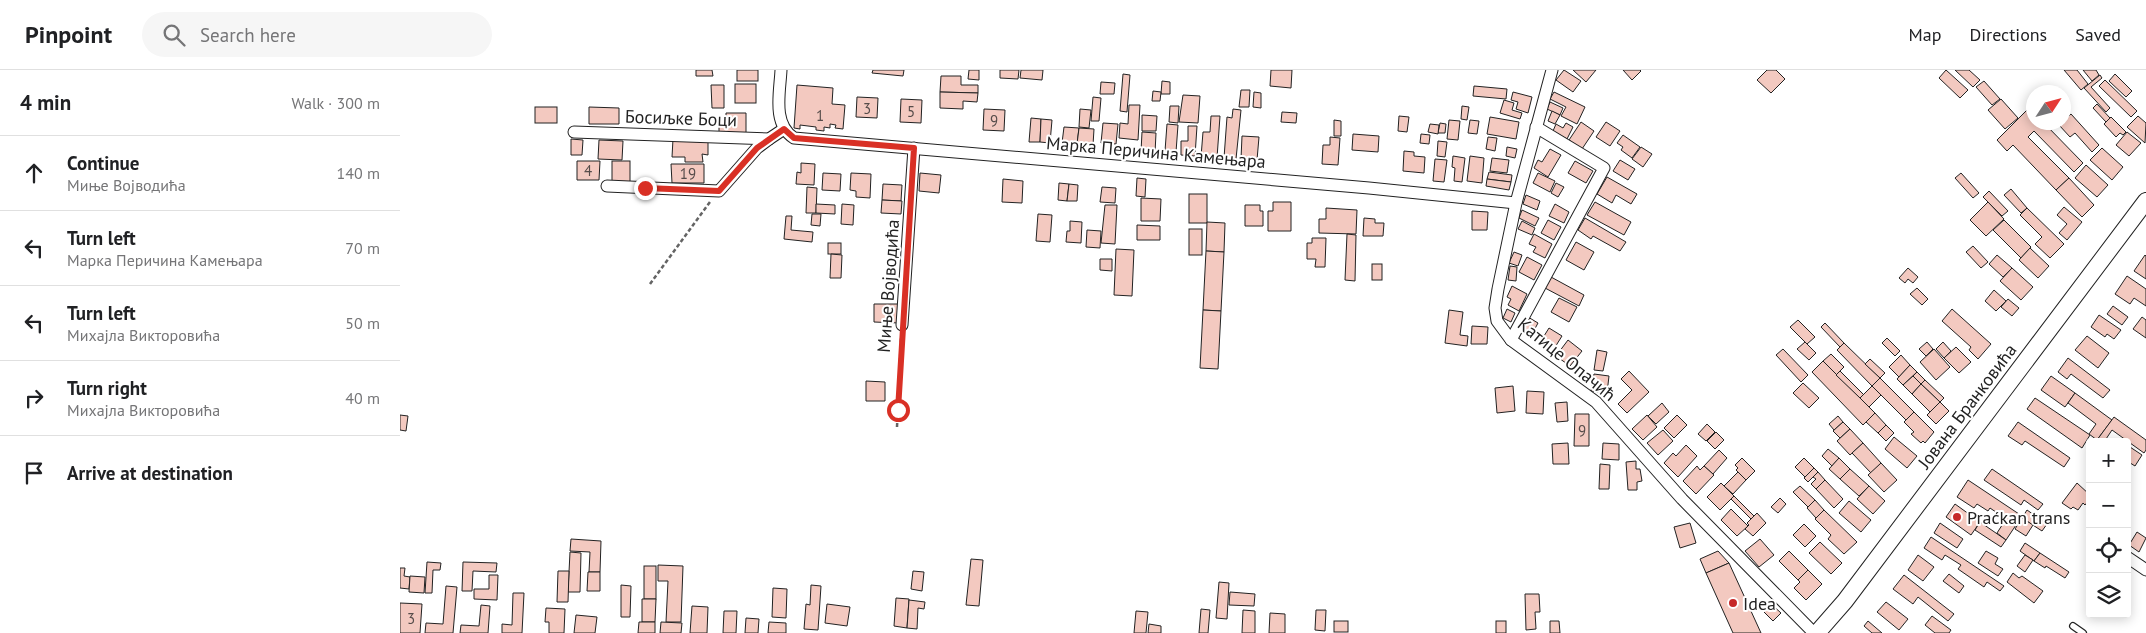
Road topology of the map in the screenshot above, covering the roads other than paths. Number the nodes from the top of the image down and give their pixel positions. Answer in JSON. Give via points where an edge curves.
{"nodes":[{"id":1,"x":781,"y":70,"type":"edge"},
{"id":2,"x":1552,"y":70,"type":"edge"},
{"id":3,"x":1536,"y":127,"type":"junction"},
{"id":4,"x":784,"y":129,"type":"junction"},
{"id":5,"x":574,"y":132,"type":"dead end"},
{"id":6,"x":769,"y":139,"type":"junction"},
{"id":7,"x":914,"y":148,"type":"junction"},
{"id":8,"x":607,"y":186,"type":"dead end"},
{"id":9,"x":2146,"y":201,"type":"edge"},
{"id":10,"x":1516,"y":203,"type":"junction"},
{"id":11,"x":902,"y":325,"type":"road end"},
{"id":12,"x":1511,"y":340,"type":"junction"},
{"id":13,"x":2131,"y":560,"type":"edge"},
{"id":14,"x":2146,"y":570,"type":"edge"},
{"id":15,"x":2073,"y":626,"type":"dead end"},
{"id":16,"x":1816,"y":633,"type":"edge"},
{"id":17,"x":2083,"y":633,"type":"edge"}],
"edges":[{"from":1,"to":4,"type":"street","via":[[779,118]]},
{"from":2,"to":3,"type":"street","name":"Катице Опачић"},
{"from":3,"to":10,"type":"street","name":"Катице Опачић"},
{"from":3,"to":12,"type":"street","via":[[1604,168]]},
{"from":4,"to":6,"type":"street"},
{"from":4,"to":7,"type":"street","name":"Марка Перичина Камењара","via":[[794,138]]},
{"from":5,"to":6,"type":"street","name":"Босиљке Боци"},
{"from":6,"to":8,"type":"street","via":[[719,191]]},
{"from":7,"to":10,"type":"street","name":"Марка Перичина Камењара"},
{"from":7,"to":11,"type":"street","name":"Миње Војводића"},
{"from":9,"to":16,"type":"main road","name":"Јована Бранковића","via":[[1845,601]]},
{"from":10,"to":12,"type":"street","name":"Катице Опачић","via":[[1495,308],[1497,321]]},
{"from":12,"to":16,"type":"street","name":"Катице Опачић","via":[[1596,402],[1682,499]]},
{"from":13,"to":14,"type":"street"},
{"from":15,"to":17,"type":"lane"}]}
